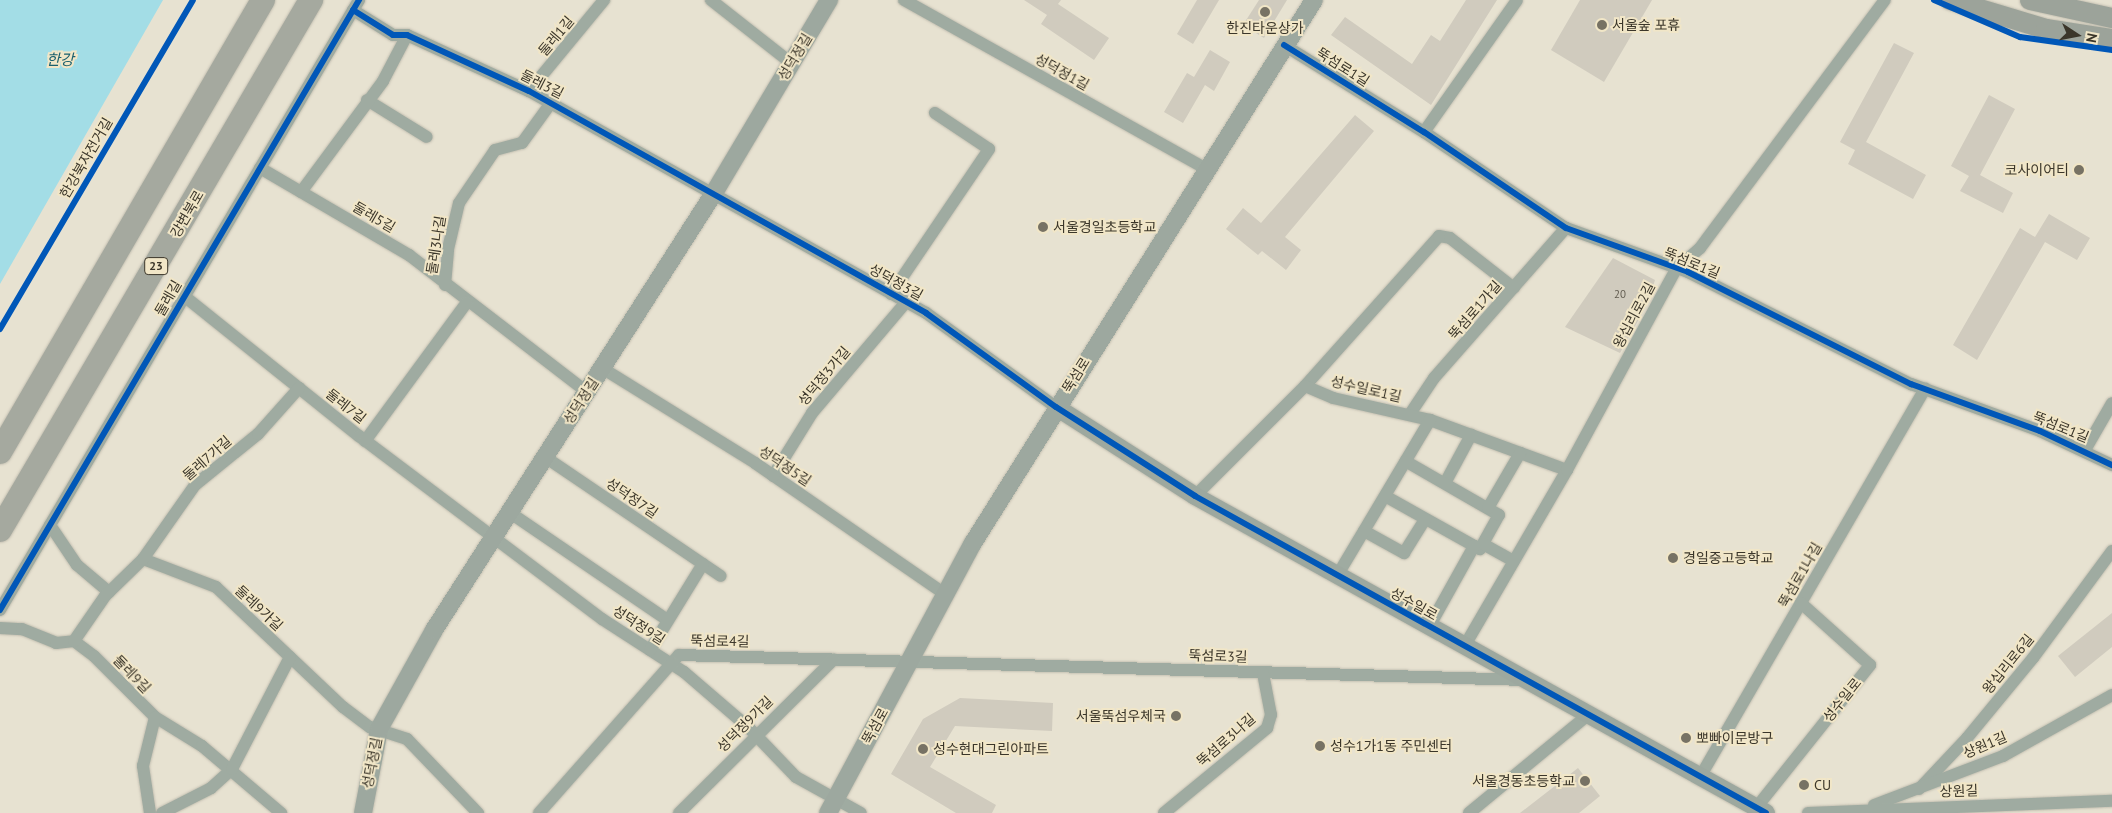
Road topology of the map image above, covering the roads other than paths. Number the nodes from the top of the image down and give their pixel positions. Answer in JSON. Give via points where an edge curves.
{"nodes":[{"id":1,"x":263,"y":0,"type":"edge"},
{"id":2,"x":311,"y":0,"type":"edge"},
{"id":3,"x":604,"y":0,"type":"edge"},
{"id":4,"x":711,"y":0,"type":"edge"},
{"id":5,"x":829,"y":0,"type":"edge"},
{"id":6,"x":904,"y":0,"type":"edge"},
{"id":7,"x":1314,"y":0,"type":"edge"},
{"id":8,"x":1517,"y":0,"type":"edge"},
{"id":9,"x":1885,"y":0,"type":"edge"},
{"id":10,"x":1950,"y":0,"type":"edge"},
{"id":11,"x":2030,"y":0,"type":"edge"},
{"id":12,"x":356,"y":5,"type":"edge"},
{"id":13,"x":2112,"y":18,"type":"edge"},
{"id":14,"x":407,"y":35,"type":"junction"},
{"id":15,"x":2112,"y":39,"type":"edge"},
{"id":16,"x":1284,"y":45,"type":"junction"},
{"id":17,"x":791,"y":62,"type":"junction"},
{"id":18,"x":529,"y":91,"type":"junction"},
{"id":19,"x":367,"y":100,"type":"junction"},
{"id":20,"x":551,"y":103,"type":"junction"},
{"id":21,"x":935,"y":113,"type":"dead end"},
{"id":22,"x":1424,"y":132,"type":"junction"},
{"id":23,"x":427,"y":136,"type":"dead end"},
{"id":24,"x":260,"y":168,"type":"junction"},
{"id":25,"x":1206,"y":169,"type":"junction"},
{"id":26,"x":301,"y":192,"type":"junction"},
{"id":27,"x":714,"y":194,"type":"junction"},
{"id":28,"x":1566,"y":228,"type":"junction"},
{"id":29,"x":1676,"y":269,"type":"junction"},
{"id":30,"x":445,"y":284,"type":"junction"},
{"id":31,"x":1514,"y":288,"type":"junction"},
{"id":32,"x":891,"y":294,"type":"junction"},
{"id":33,"x":184,"y":296,"type":"junction"},
{"id":34,"x":467,"y":302,"type":"junction"},
{"id":35,"x":906,"y":302,"type":"junction"},
{"id":36,"x":602,"y":368,"type":"junction"},
{"id":37,"x":1305,"y":386,"type":"junction"},
{"id":38,"x":299,"y":388,"type":"junction"},
{"id":39,"x":1925,"y":389,"type":"junction"},
{"id":40,"x":587,"y":392,"type":"junction"},
{"id":41,"x":2112,"y":403,"type":"edge"},
{"id":42,"x":1056,"y":407,"type":"junction"},
{"id":43,"x":1410,"y":414,"type":"junction"},
{"id":44,"x":1430,"y":420,"type":"junction"},
{"id":45,"x":1471,"y":435,"type":"junction"},
{"id":46,"x":366,"y":440,"type":"junction"},
{"id":47,"x":2085,"y":450,"type":"junction"},
{"id":48,"x":0,"y":452,"type":"edge"},
{"id":49,"x":1520,"y":453,"type":"junction"},
{"id":50,"x":545,"y":457,"type":"junction"},
{"id":51,"x":1406,"y":461,"type":"junction"},
{"id":52,"x":2112,"y":465,"type":"edge"},
{"id":53,"x":1567,"y":470,"type":"junction"},
{"id":54,"x":773,"y":476,"type":"junction"},
{"id":55,"x":1445,"y":484,"type":"junction"},
{"id":56,"x":1195,"y":496,"type":"junction"},
{"id":57,"x":1385,"y":496,"type":"junction"},
{"id":58,"x":1488,"y":508,"type":"junction"},
{"id":59,"x":509,"y":512,"type":"junction"},
{"id":60,"x":1425,"y":519,"type":"junction"},
{"id":61,"x":50,"y":524,"type":"junction"},
{"id":62,"x":0,"y":530,"type":"edge"},
{"id":63,"x":1364,"y":530,"type":"junction"},
{"id":64,"x":494,"y":535,"type":"junction"},
{"id":65,"x":1479,"y":545,"type":"junction"},
{"id":66,"x":2112,"y":551,"type":"edge"},
{"id":67,"x":143,"y":559,"type":"junction"},
{"id":68,"x":1514,"y":561,"type":"junction"},
{"id":69,"x":703,"y":564,"type":"junction"},
{"id":70,"x":721,"y":576,"type":"dead end"},
{"id":71,"x":1337,"y":576,"type":"junction"},
{"id":72,"x":109,"y":592,"type":"junction"},
{"id":73,"x":946,"y":596,"type":"junction"},
{"id":74,"x":1801,"y":604,"type":"junction"},
{"id":75,"x":0,"y":610,"type":"edge"},
{"id":76,"x":666,"y":619,"type":"junction"},
{"id":77,"x":1429,"y":627,"type":"junction"},
{"id":78,"x":0,"y":628,"type":"edge"},
{"id":79,"x":74,"y":641,"type":"junction"},
{"id":80,"x":1464,"y":647,"type":"junction"},
{"id":81,"x":650,"y":650,"type":"junction"},
{"id":82,"x":290,"y":656,"type":"junction"},
{"id":83,"x":834,"y":659,"type":"junction"},
{"id":84,"x":911,"y":660,"type":"junction"},
{"id":85,"x":672,"y":664,"type":"junction"},
{"id":86,"x":1263,"y":673,"type":"junction"},
{"id":87,"x":1524,"y":680,"type":"junction"},
{"id":88,"x":2112,"y":695,"type":"edge"},
{"id":89,"x":1588,"y":715,"type":"junction"},
{"id":90,"x":155,"y":717,"type":"junction"},
{"id":91,"x":379,"y":729,"type":"junction"},
{"id":92,"x":755,"y":734,"type":"junction"},
{"id":93,"x":232,"y":769,"type":"junction"},
{"id":94,"x":1700,"y":777,"type":"junction"},
{"id":95,"x":1919,"y":788,"type":"junction"},
{"id":96,"x":2112,"y":800,"type":"edge"},
{"id":97,"x":831,"y":807,"type":"edge"},
{"id":98,"x":1863,"y":809,"type":"junction"},
{"id":99,"x":1761,"y":810,"type":"edge"},
{"id":100,"x":150,"y":813,"type":"edge"},
{"id":101,"x":162,"y":813,"type":"edge"},
{"id":102,"x":281,"y":813,"type":"edge"},
{"id":103,"x":363,"y":813,"type":"edge"},
{"id":104,"x":478,"y":813,"type":"edge"},
{"id":105,"x":539,"y":813,"type":"edge"},
{"id":106,"x":679,"y":813,"type":"edge"},
{"id":107,"x":861,"y":813,"type":"edge"},
{"id":108,"x":1164,"y":813,"type":"edge"},
{"id":109,"x":1468,"y":813,"type":"edge"},
{"id":110,"x":1808,"y":813,"type":"edge"}],
"edges":[{"from":1,"to":48,"type":"highway"},
{"from":2,"to":62,"type":"highway","name":"강변북로","number":"23"},
{"from":3,"to":18,"type":"street","name":"둘레1길"},
{"from":4,"to":17,"type":"street"},
{"from":5,"to":17,"type":"street","name":"성덕정길"},
{"from":6,"to":25,"type":"street","name":"성덕정1길"},
{"from":7,"to":16,"type":"street","name":"뚝섬로"},
{"from":8,"to":22,"type":"street"},
{"from":9,"to":29,"type":"street","name":"왕십리로2길","via":[[1700,248]]},
{"from":10,"to":15,"type":"main road","via":[[2046,29]]},
{"from":11,"to":13,"type":"main road"},
{"from":12,"to":14,"type":"street","name":"둘레3길","via":[[393,35]]},
{"from":12,"to":24,"type":"street","name":"둘레길"},
{"from":14,"to":18,"type":"street","name":"둘레3길"},
{"from":14,"to":19,"type":"street","via":[[396,60]]},
{"from":16,"to":22,"type":"street","name":"뚝섬로1길"},
{"from":16,"to":25,"type":"street","name":"뚝섬로"},
{"from":17,"to":27,"type":"street","name":"성덕정길"},
{"from":18,"to":20,"type":"street","name":"둘레3길"},
{"from":19,"to":23,"type":"street"},
{"from":19,"to":26,"type":"street"},
{"from":20,"to":27,"type":"street","name":"둘레3길"},
{"from":20,"to":30,"type":"street","name":"둘레3나길","via":[[522,143],[495,150],[459,203],[448,249]]},
{"from":21,"to":32,"type":"street","via":[[989,149]]},
{"from":22,"to":28,"type":"street","name":"뚝섬로1길"},
{"from":24,"to":26,"type":"street","name":"둘레5길"},
{"from":24,"to":33,"type":"street","name":"둘레길"},
{"from":25,"to":42,"type":"street","name":"뚝섬로"},
{"from":26,"to":30,"type":"street","name":"둘레5길","via":[[409,255]]},
{"from":27,"to":32,"type":"street","name":"성덕정3길"},
{"from":27,"to":36,"type":"street","name":"성덕정길"},
{"from":28,"to":29,"type":"street","name":"뚝섬로1길"},
{"from":28,"to":31,"type":"street","name":"뚝섬로1가길"},
{"from":29,"to":39,"type":"street","name":"뚝섬로1길"},
{"from":29,"to":53,"type":"street","name":"왕십리로2길"},
{"from":30,"to":34,"type":"street","name":"둘레5길"},
{"from":31,"to":37,"type":"street","via":[[1450,238],[1438,236]]},
{"from":31,"to":43,"type":"street","name":"뚝섬로1가길","via":[[1434,378]]},
{"from":32,"to":35,"type":"street","name":"성덕정3길"},
{"from":33,"to":38,"type":"street","name":"둘레7길"},
{"from":33,"to":61,"type":"street","name":"둘레길"},
{"from":34,"to":40,"type":"street","name":"둘레5길"},
{"from":34,"to":46,"type":"street"},
{"from":35,"to":42,"type":"street","name":"성덕정3길"},
{"from":35,"to":54,"type":"street","name":"성덕정3가길","via":[[812,413]]},
{"from":36,"to":40,"type":"street","name":"성덕정길"},
{"from":36,"to":54,"type":"street","name":"성덕정5길"},
{"from":37,"to":43,"type":"street","name":"성수일로1길","via":[[1332,398]]},
{"from":37,"to":56,"type":"street"},
{"from":38,"to":46,"type":"street","name":"둘레7길"},
{"from":38,"to":67,"type":"street","name":"둘레7가길","via":[[258,434],[195,485]]},
{"from":39,"to":47,"type":"street","name":"뚝섬로1길"},
{"from":39,"to":74,"type":"street","name":"뚝섬로1나길"},
{"from":40,"to":50,"type":"street","name":"성덕정길"},
{"from":41,"to":47,"type":"street"},
{"from":42,"to":56,"type":"street","name":"성수일로"},
{"from":42,"to":73,"type":"street","name":"뚝섬로"},
{"from":43,"to":44,"type":"street","name":"성수일로1길"},
{"from":44,"to":45,"type":"street","name":"성수일로1길"},
{"from":44,"to":51,"type":"street"},
{"from":45,"to":49,"type":"street","name":"성수일로1길"},
{"from":45,"to":55,"type":"street"},
{"from":46,"to":64,"type":"street","name":"둘레7길"},
{"from":47,"to":52,"type":"street","name":"뚝섬로1길"},
{"from":49,"to":53,"type":"street","name":"성수일로1길"},
{"from":49,"to":58,"type":"street"},
{"from":50,"to":59,"type":"street","name":"성덕정길"},
{"from":50,"to":69,"type":"street","name":"성덕정7길"},
{"from":51,"to":55,"type":"street"},
{"from":51,"to":57,"type":"street"},
{"from":53,"to":68,"type":"street","name":"왕십리로2길"},
{"from":54,"to":73,"type":"street","name":"성덕정5길"},
{"from":55,"to":58,"type":"street"},
{"from":56,"to":71,"type":"street","name":"성수일로"},
{"from":57,"to":60,"type":"street"},
{"from":57,"to":63,"type":"street"},
{"from":58,"to":65,"type":"street","via":[[1499,515]]},
{"from":59,"to":64,"type":"street","name":"성덕정길"},
{"from":59,"to":76,"type":"street"},
{"from":60,"to":63,"type":"street","via":[[1404,553]]},
{"from":60,"to":65,"type":"street"},
{"from":61,"to":72,"type":"street","via":[[77,565]]},
{"from":61,"to":75,"type":"street","name":"둘레길"},
{"from":63,"to":71,"type":"street"},
{"from":64,"to":81,"type":"street","name":"성덕정9길","via":[[602,619]]},
{"from":64,"to":91,"type":"street","name":"성덕정길"},
{"from":65,"to":68,"type":"street"},
{"from":65,"to":77,"type":"street"},
{"from":66,"to":95,"type":"street","name":"왕십리로6길","via":[[2015,680]]},
{"from":67,"to":72,"type":"street"},
{"from":67,"to":82,"type":"street","name":"둘레9가길","via":[[209,582]]},
{"from":68,"to":80,"type":"street","name":"왕십리로2길"},
{"from":69,"to":70,"type":"street","name":"성덕정7길"},
{"from":69,"to":76,"type":"street"},
{"from":71,"to":77,"type":"street","name":"성수일로"},
{"from":72,"to":79,"type":"street"},
{"from":73,"to":84,"type":"street","name":"뚝섬로"},
{"from":74,"to":94,"type":"street","name":"뚝섬로1나길"},
{"from":74,"to":99,"type":"street","name":"성수일로","via":[[1870,666]]},
{"from":76,"to":81,"type":"street"},
{"from":77,"to":80,"type":"street","name":"성수일로"},
{"from":78,"to":79,"type":"street","via":[[22,629],[56,643]]},
{"from":79,"to":90,"type":"street","name":"둘레9길","via":[[94,656]]},
{"from":80,"to":87,"type":"street","name":"성수일로"},
{"from":81,"to":85,"type":"street","name":"성덕정9길"},
{"from":82,"to":91,"type":"street","name":"둘레9가길","via":[[342,707]]},
{"from":82,"to":93,"type":"street"},
{"from":83,"to":84,"type":"street","name":"뚝섬로4길"},
{"from":83,"to":85,"type":"street","name":"뚝섬로4길","via":[[679,655]]},
{"from":83,"to":92,"type":"street","name":"성덕정9가길"},
{"from":84,"to":86,"type":"street","name":"뚝섬로3길"},
{"from":84,"to":97,"type":"street","name":"뚝섬로"},
{"from":85,"to":92,"type":"street","name":"성덕정9길"},
{"from":85,"to":105,"type":"street","name":"뚝섬로4길"},
{"from":86,"to":87,"type":"street","name":"뚝섬로3길"},
{"from":86,"to":108,"type":"street","name":"뚝섬로3나길","via":[[1271,715],[1267,728]]},
{"from":87,"to":89,"type":"street","name":"성수일로"},
{"from":88,"to":95,"type":"street","name":"상원1길","via":[[2002,756]]},
{"from":89,"to":94,"type":"street","name":"성수일로"},
{"from":89,"to":109,"type":"street"},
{"from":90,"to":93,"type":"street","name":"둘레9길"},
{"from":90,"to":100,"type":"street","via":[[143,766]]},
{"from":91,"to":103,"type":"street","name":"성덕정길"},
{"from":91,"to":104,"type":"street","name":"둘레9가길","via":[[407,739]]},
{"from":92,"to":97,"type":"street","name":"성덕정9길","via":[[796,778]]},
{"from":92,"to":106,"type":"street","name":"성덕정9가길"},
{"from":93,"to":101,"type":"street","via":[[211,788]]},
{"from":93,"to":102,"type":"street","name":"둘레9길"},
{"from":94,"to":99,"type":"street","name":"성수일로"},
{"from":95,"to":98,"type":"street","name":"상원1길"},
{"from":96,"to":98,"type":"street","name":"상원길"},
{"from":97,"to":107,"type":"street","name":"성덕정9길"},
{"from":98,"to":110,"type":"street","name":"상원길"}]}
